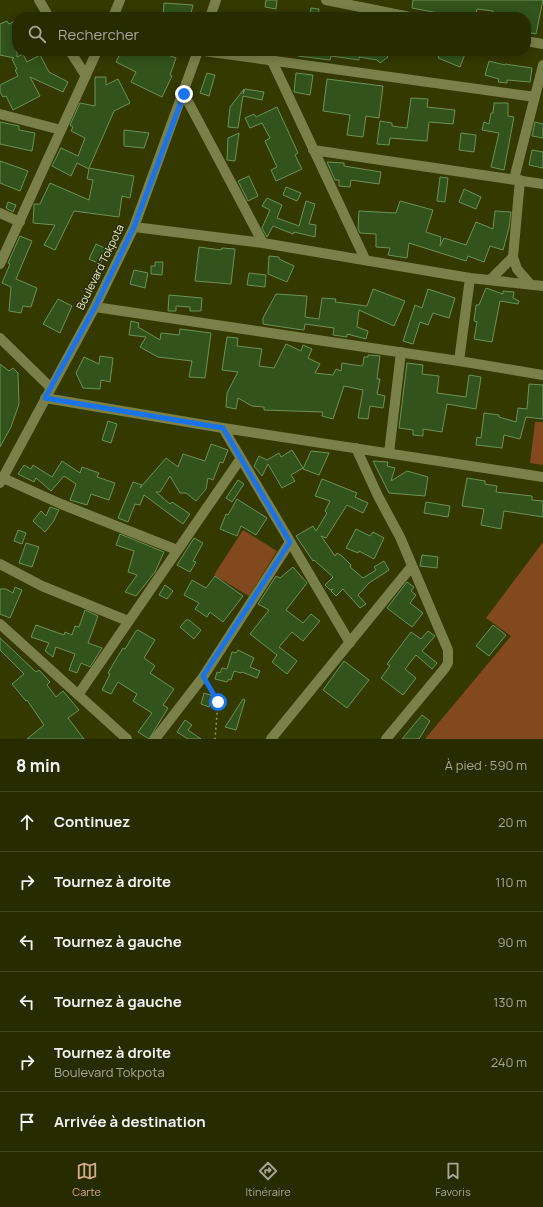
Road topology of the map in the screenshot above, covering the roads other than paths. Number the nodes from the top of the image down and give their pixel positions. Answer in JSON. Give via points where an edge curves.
{"nodes":[{"id":1,"x":39,"y":0,"type":"edge"},
{"id":2,"x":120,"y":0,"type":"edge"},
{"id":3,"x":216,"y":0,"type":"edge"},
{"id":4,"x":326,"y":0,"type":"edge"},
{"id":5,"x":46,"y":12,"type":"edge"},
{"id":6,"x":117,"y":12,"type":"edge"},
{"id":7,"x":212,"y":12,"type":"edge"},
{"id":8,"x":385,"y":12,"type":"edge"},
{"id":9,"x":531,"y":42,"type":"edge"},
{"id":10,"x":543,"y":44,"type":"edge"},
{"id":11,"x":73,"y":56,"type":"edge"},
{"id":12,"x":95,"y":56,"type":"edge"},
{"id":13,"x":196,"y":56,"type":"edge"},
{"id":14,"x":235,"y":56,"type":"edge"},
{"id":15,"x":272,"y":62,"type":"junction"},
{"id":16,"x":543,"y":65,"type":"edge"},
{"id":17,"x":86,"y":76,"type":"junction"},
{"id":18,"x":184,"y":94,"type":"junction"},
{"id":19,"x":535,"y":97,"type":"junction"},
{"id":20,"x":1,"y":113,"type":"edge"},
{"id":21,"x":61,"y":130,"type":"junction"},
{"id":22,"x":313,"y":150,"type":"junction"},
{"id":23,"x":517,"y":180,"type":"junction"},
{"id":24,"x":543,"y":184,"type":"edge"},
{"id":25,"x":0,"y":213,"type":"edge"},
{"id":26,"x":20,"y":222,"type":"junction"},
{"id":27,"x":134,"y":227,"type":"junction"},
{"id":28,"x":263,"y":243,"type":"junction"},
{"id":29,"x":513,"y":257,"type":"junction"},
{"id":30,"x":365,"y":259,"type":"junction"},
{"id":31,"x":0,"y":264,"type":"edge"},
{"id":32,"x":470,"y":278,"type":"junction"},
{"id":33,"x":490,"y":280,"type":"junction"},
{"id":34,"x":530,"y":284,"type":"junction"},
{"id":35,"x":543,"y":286,"type":"edge"},
{"id":36,"x":95,"y":307,"type":"junction"},
{"id":37,"x":0,"y":338,"type":"edge"},
{"id":38,"x":401,"y":352,"type":"junction"},
{"id":39,"x":459,"y":360,"type":"junction"},
{"id":40,"x":543,"y":375,"type":"edge"},
{"id":41,"x":50,"y":387,"type":"junction"},
{"id":42,"x":45,"y":398,"type":"junction"},
{"id":43,"x":223,"y":428,"type":"junction"},
{"id":44,"x":356,"y":448,"type":"junction"},
{"id":45,"x":389,"y":453,"type":"junction"},
{"id":46,"x":240,"y":458,"type":"junction"},
{"id":47,"x":2,"y":474,"type":"edge"},
{"id":48,"x":543,"y":477,"type":"edge"},
{"id":49,"x":290,"y":542,"type":"junction"},
{"id":50,"x":177,"y":550,"type":"junction"},
{"id":51,"x":0,"y":564,"type":"edge"},
{"id":52,"x":412,"y":566,"type":"junction"},
{"id":53,"x":128,"y":621,"type":"junction"},
{"id":54,"x":2,"y":629,"type":"edge"},
{"id":55,"x":350,"y":643,"type":"junction"},
{"id":56,"x":78,"y":695,"type":"junction"},
{"id":57,"x":127,"y":739,"type":"edge"},
{"id":58,"x":155,"y":739,"type":"edge"},
{"id":59,"x":271,"y":739,"type":"edge"},
{"id":60,"x":386,"y":739,"type":"edge"}],
"edges":[{"from":1,"to":5,"type":"street"},
{"from":2,"to":6,"type":"street"},
{"from":3,"to":7,"type":"street"},
{"from":4,"to":8,"type":"street"},
{"from":9,"to":10,"type":"street"},
{"from":11,"to":17,"type":"street"},
{"from":12,"to":17,"type":"street"},
{"from":13,"to":18,"type":"street","name":"Boulevard Tokpota"},
{"from":14,"to":15,"type":"street"},
{"from":15,"to":19,"type":"street"},
{"from":15,"to":22,"type":"street"},
{"from":16,"to":19,"type":"street"},
{"from":17,"to":21,"type":"street"},
{"from":18,"to":27,"type":"street","name":"Boulevard Tokpota"},
{"from":18,"to":28,"type":"street"},
{"from":19,"to":23,"type":"street"},
{"from":20,"to":21,"type":"street"},
{"from":21,"to":26,"type":"street"},
{"from":22,"to":23,"type":"street"},
{"from":22,"to":30,"type":"street"},
{"from":23,"to":24,"type":"street"},
{"from":23,"to":29,"type":"street"},
{"from":25,"to":26,"type":"street"},
{"from":26,"to":31,"type":"street"},
{"from":27,"to":28,"type":"street"},
{"from":27,"to":36,"type":"street","name":"Boulevard Tokpota"},
{"from":28,"to":30,"type":"street"},
{"from":29,"to":33,"type":"street"},
{"from":29,"to":34,"type":"street","via":[[517,269]]},
{"from":30,"to":32,"type":"street"},
{"from":32,"to":33,"type":"street"},
{"from":32,"to":39,"type":"street"},
{"from":33,"to":34,"type":"street"},
{"from":34,"to":35,"type":"street"},
{"from":36,"to":38,"type":"street"},
{"from":36,"to":41,"type":"street","name":"Boulevard Tokpota"},
{"from":37,"to":41,"type":"street"},
{"from":38,"to":39,"type":"street"},
{"from":38,"to":45,"type":"street"},
{"from":39,"to":40,"type":"street"},
{"from":41,"to":42,"type":"street","name":"Boulevard Tokpota"},
{"from":42,"to":43,"type":"street"},
{"from":42,"to":47,"type":"street","name":"Boulevard Tokpota"},
{"from":43,"to":44,"type":"street"},
{"from":43,"to":46,"type":"street"},
{"from":44,"to":45,"type":"street"},
{"from":44,"to":52,"type":"street"},
{"from":45,"to":48,"type":"street"},
{"from":46,"to":49,"type":"street"},
{"from":46,"to":50,"type":"street"},
{"from":47,"to":50,"type":"street","via":[[61,504]]},
{"from":49,"to":55,"type":"street"},
{"from":49,"to":58,"type":"street","via":[[203,676]]},
{"from":50,"to":53,"type":"street"},
{"from":51,"to":53,"type":"street","via":[[42,586]]},
{"from":52,"to":55,"type":"street"},
{"from":52,"to":60,"type":"street","via":[[448,650],[448,663]]},
{"from":53,"to":56,"type":"street"},
{"from":54,"to":56,"type":"street"},
{"from":55,"to":59,"type":"street"},
{"from":56,"to":57,"type":"street"}]}
